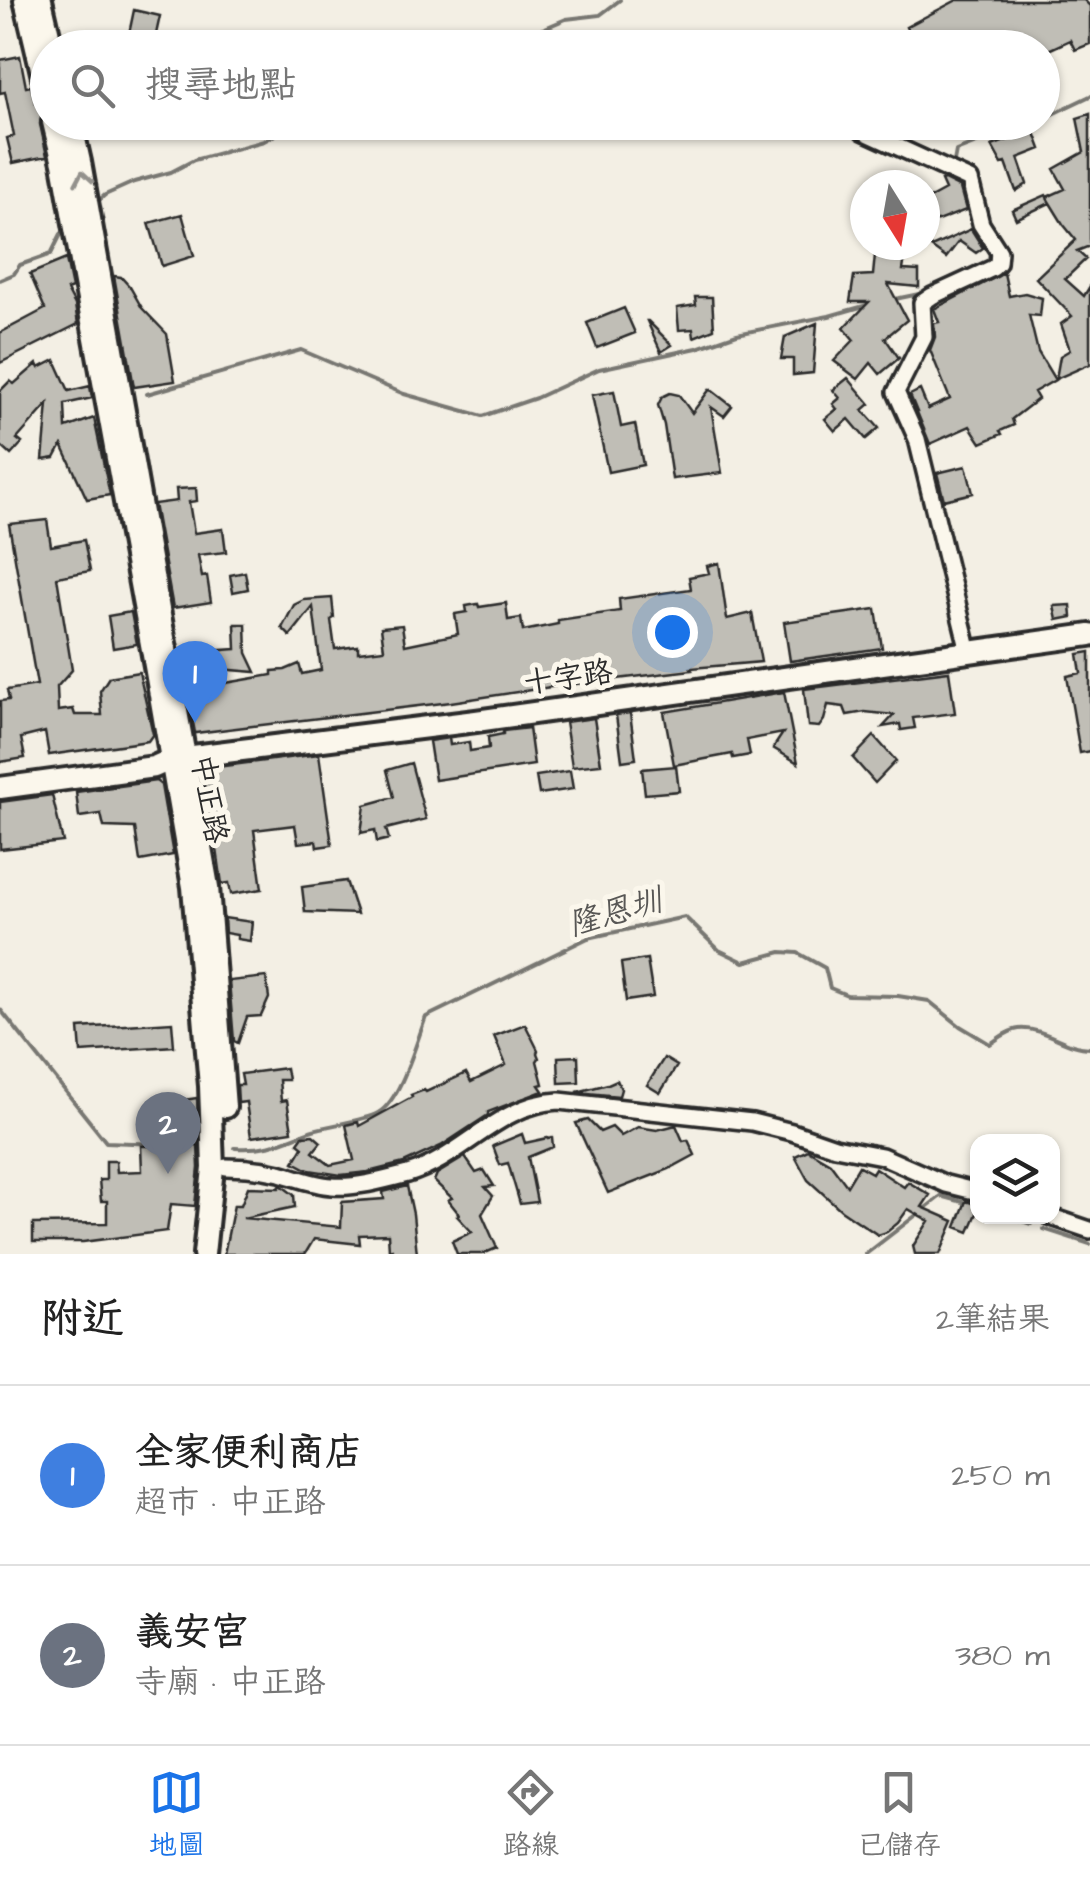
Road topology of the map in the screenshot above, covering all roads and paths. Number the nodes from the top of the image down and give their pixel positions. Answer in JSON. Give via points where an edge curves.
{"nodes":[{"id":1,"x":25,"y":0,"type":"edge"},
{"id":2,"x":41,"y":0,"type":"edge"},
{"id":3,"x":32,"y":30,"type":"edge"},
{"id":4,"x":48,"y":30,"type":"edge"},
{"id":5,"x":57,"y":140,"type":"edge"},
{"id":6,"x":75,"y":140,"type":"edge"},
{"id":7,"x":884,"y":140,"type":"edge"},
{"id":8,"x":1090,"y":635,"type":"edge"},
{"id":9,"x":969,"y":652,"type":"junction"},
{"id":10,"x":178,"y":758,"type":"junction"},
{"id":11,"x":0,"y":774,"type":"edge"},
{"id":12,"x":0,"y":788,"type":"edge"},
{"id":13,"x":220,"y":1167,"type":"junction"},
{"id":14,"x":970,"y":1190,"type":"edge"},
{"id":15,"x":1060,"y":1220,"type":"edge"},
{"id":16,"x":1090,"y":1230,"type":"edge"},
{"id":17,"x":204,"y":1254,"type":"edge"},
{"id":18,"x":216,"y":1254,"type":"edge"}],
"edges":[{"from":1,"to":3,"type":"main road"},
{"from":2,"to":4,"type":"main road"},
{"from":5,"to":10,"type":"main road","name":"中正路"},
{"from":10,"to":6,"type":"main road","name":"中正路","one_way":true},
{"from":7,"to":9,"type":"street","via":[[970,180],[981,224],[999,252],[994,268],[922,303],[924,337],[896,392],[917,439]]},
{"from":8,"to":9,"type":"main road","name":"十字路"},
{"from":9,"to":10,"type":"main road","name":"十字路"},
{"from":10,"to":11,"type":"main road","name":"十字路","via":[[153,754]]},
{"from":10,"to":12,"type":"main road","name":"十字路"},
{"from":10,"to":13,"type":"main road","name":"中正路","via":[[208,887],[224,1081]]},
{"from":13,"to":14,"type":"street","via":[[352,1185],[420,1170],[513,1112],[559,1101],[734,1118],[882,1156]]},
{"from":13,"to":17,"type":"main road","name":"中正路"},
{"from":13,"to":18,"type":"main road","name":"中正路"},
{"from":15,"to":16,"type":"street"}]}
